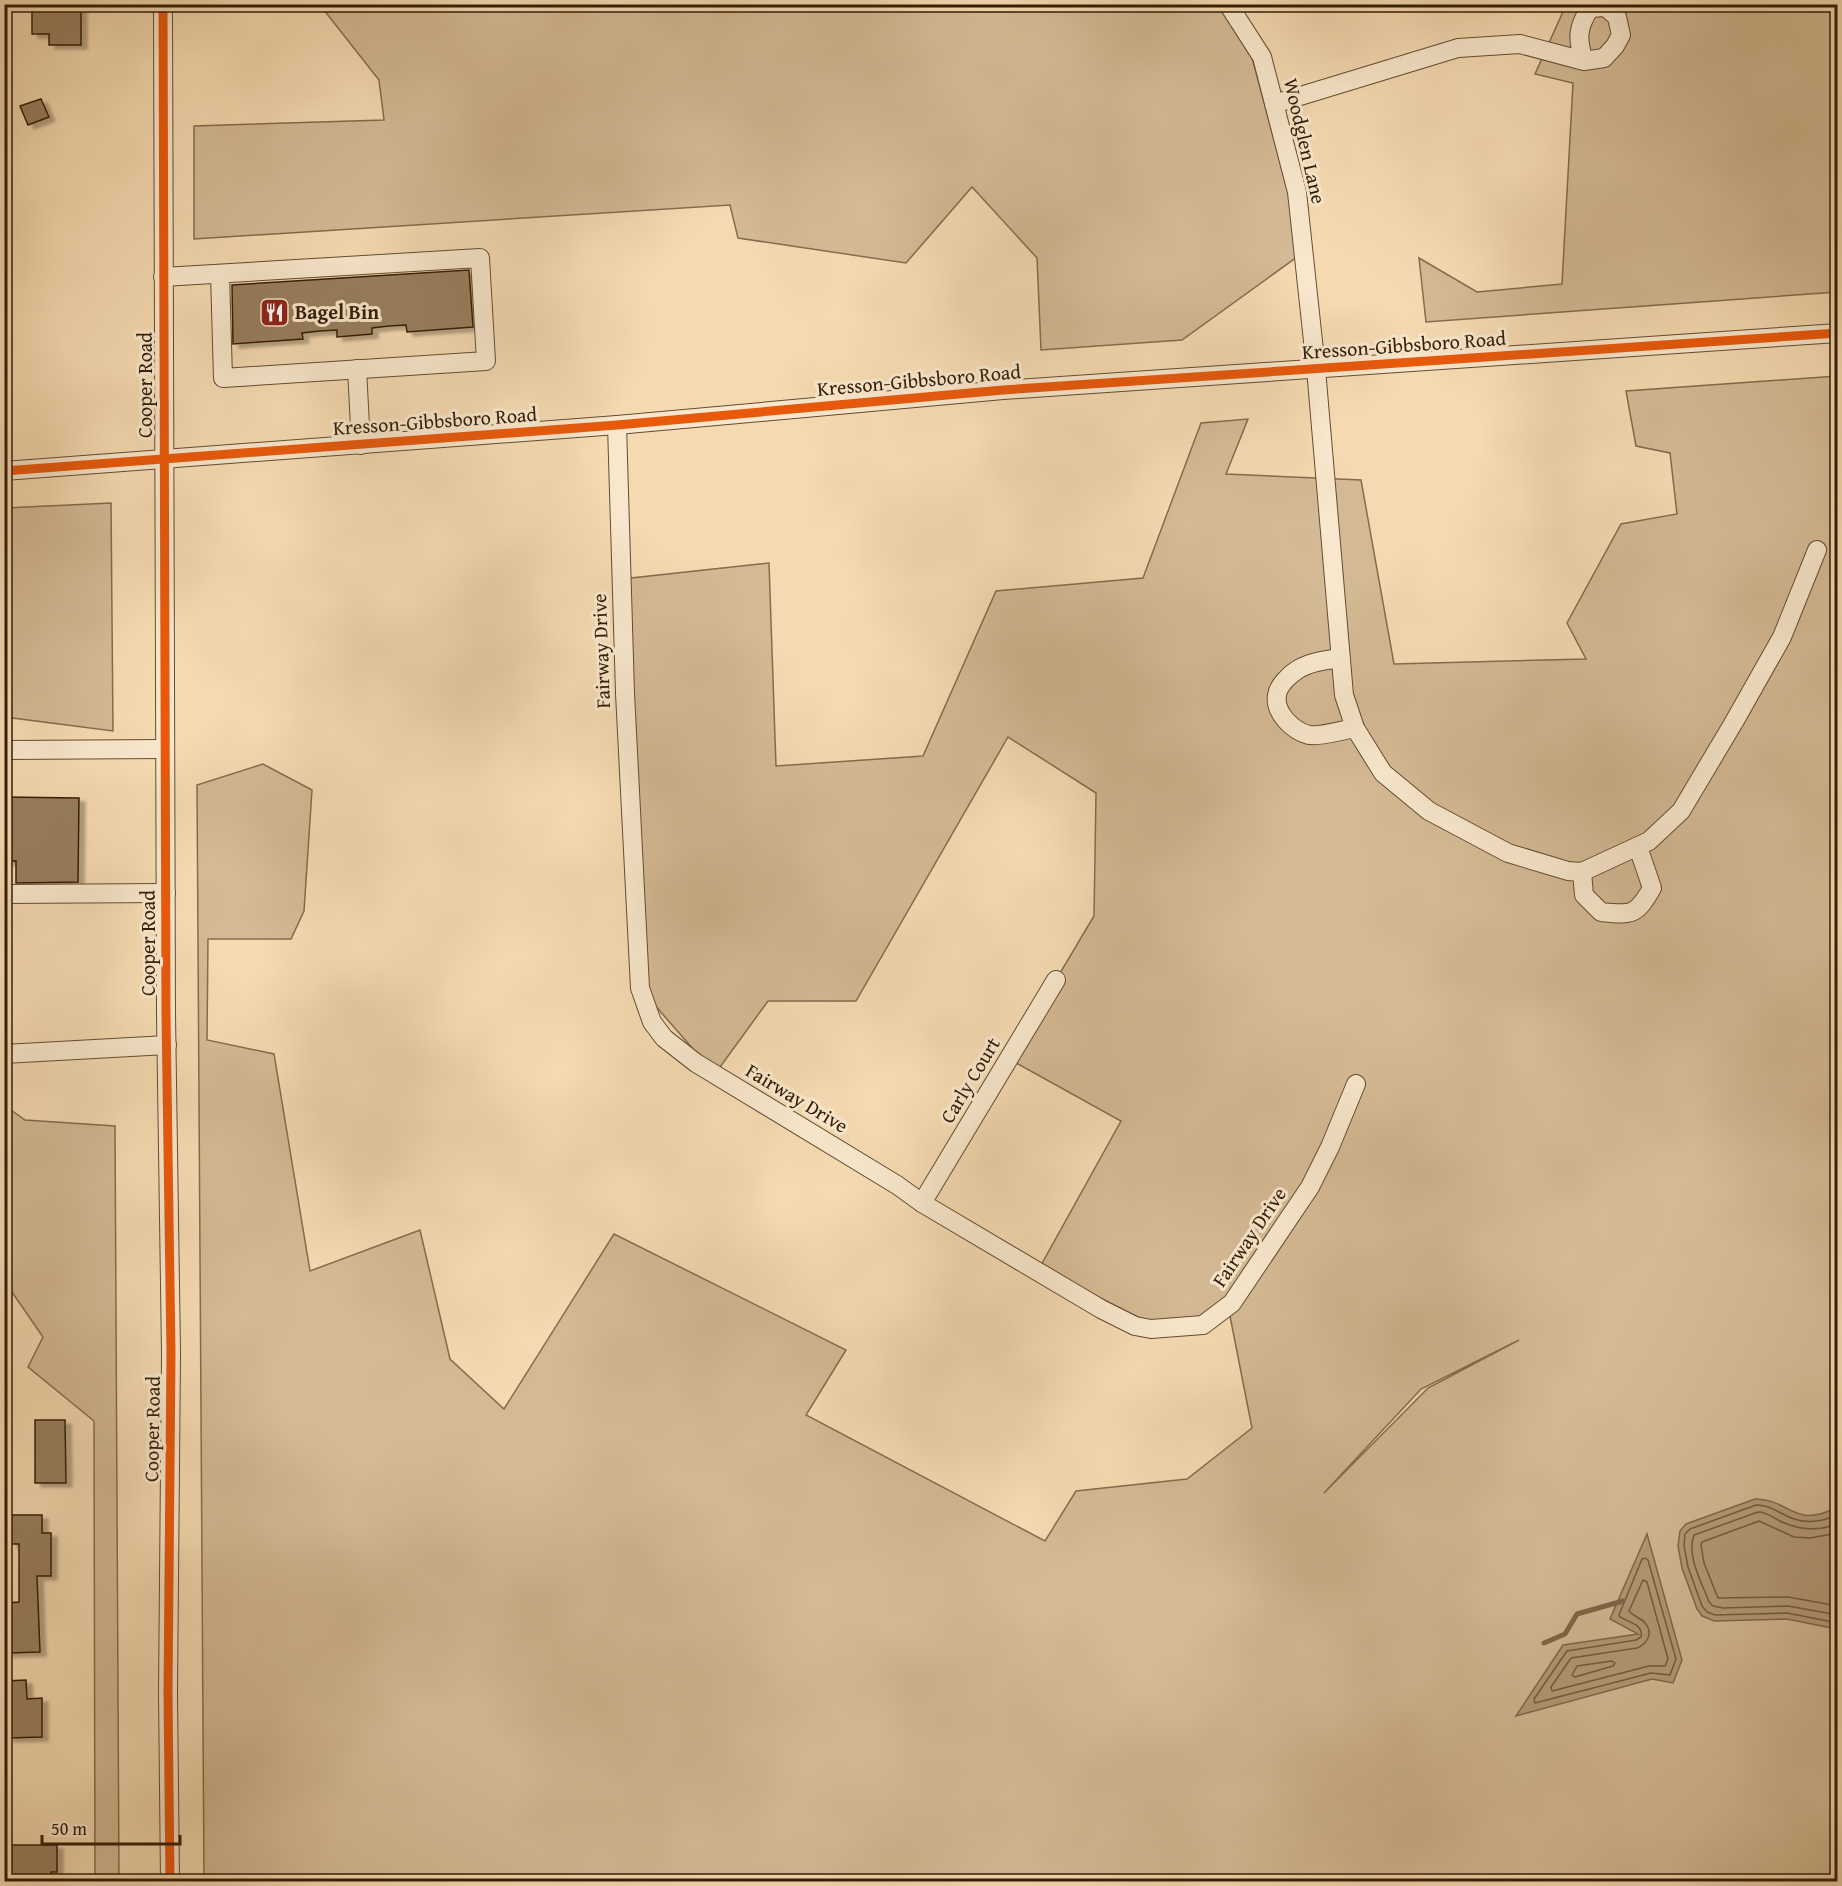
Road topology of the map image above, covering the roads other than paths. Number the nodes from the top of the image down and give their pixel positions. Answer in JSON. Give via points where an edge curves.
{"nodes":[{"id":1,"x":163,"y":4,"type":"edge"},
{"id":2,"x":1228,"y":4,"type":"edge"},
{"id":3,"x":1584,"y":61,"type":"dead end"},
{"id":4,"x":1274,"y":104,"type":"junction"},
{"id":5,"x":219,"y":274,"type":"junction"},
{"id":6,"x":163,"y":277,"type":"junction"},
{"id":7,"x":1838,"y":333,"type":"edge"},
{"id":8,"x":357,"y":369,"type":"junction"},
{"id":9,"x":1316,"y":369,"type":"junction"},
{"id":10,"x":617,"y":425,"type":"junction"},
{"id":11,"x":361,"y":445,"type":"junction"},
{"id":12,"x":163,"y":460,"type":"junction"},
{"id":13,"x":4,"y":471,"type":"edge"},
{"id":14,"x":1817,"y":550,"type":"dead end"},
{"id":15,"x":1341,"y":658,"type":"junction"},
{"id":16,"x":1355,"y":728,"type":"junction"},
{"id":17,"x":165,"y":749,"type":"junction"},
{"id":18,"x":4,"y":750,"type":"edge"},
{"id":19,"x":1638,"y":847,"type":"junction"},
{"id":20,"x":1582,"y":872,"type":"junction"},
{"id":21,"x":166,"y":893,"type":"junction"},
{"id":22,"x":4,"y":894,"type":"edge"},
{"id":23,"x":1056,"y":980,"type":"dead end"},
{"id":24,"x":166,"y":1045,"type":"junction"},
{"id":25,"x":4,"y":1054,"type":"edge"},
{"id":26,"x":1356,"y":1084,"type":"dead end"},
{"id":27,"x":922,"y":1203,"type":"junction"},
{"id":28,"x":170,"y":1881,"type":"edge"}],
"edges":[{"from":1,"to":6,"type":"street","name":"Cooper Road"},
{"from":2,"to":4,"type":"street","name":"Woodglen Lane","via":[[1262,57]]},
{"from":3,"to":4,"type":"street","via":[[1520,44],[1458,48]]},
{"from":4,"to":9,"type":"street","name":"Woodglen Lane","via":[[1297,192]]},
{"from":5,"to":6,"type":"street"},
{"from":5,"to":8,"type":"street","via":[[223,378]]},
{"from":5,"to":8,"type":"street","via":[[480,258],[486,361]]},
{"from":6,"to":12,"type":"street","name":"Cooper Road"},
{"from":7,"to":9,"type":"street","name":"Kresson-Gibbsboro Road"},
{"from":8,"to":11,"type":"street"},
{"from":9,"to":10,"type":"street","name":"Kresson-Gibbsboro Road","via":[[992,391]]},
{"from":9,"to":15,"type":"street","name":"Woodglen Lane"},
{"from":10,"to":11,"type":"street","name":"Kresson-Gibbsboro Road"},
{"from":10,"to":27,"type":"street","name":"Fairway Drive","via":[[640,988],[652,1022],[664,1038],[696,1063]]},
{"from":11,"to":12,"type":"street","name":"Kresson-Gibbsboro Road"},
{"from":12,"to":13,"type":"street","name":"Kresson-Gibbsboro Road"},
{"from":12,"to":17,"type":"street","name":"Cooper Road"},
{"from":14,"to":19,"type":"street","via":[[1782,637],[1681,811]]},
{"from":15,"to":16,"type":"street","name":"Woodglen Lane","via":[[1344,695]]},
{"from":15,"to":16,"type":"street","via":[[1297,670],[1283,682],[1277,695],[1280,713],[1290,725],[1310,735]]},
{"from":16,"to":20,"type":"street","name":"Woodglen Lane","via":[[1383,773],[1429,811],[1508,853]]},
{"from":17,"to":18,"type":"street"},
{"from":17,"to":21,"type":"street","name":"Cooper Road"},
{"from":19,"to":20,"type":"street"},
{"from":19,"to":20,"type":"street","via":[[1652,888],[1641,907],[1625,915],[1601,912],[1584,895]]},
{"from":21,"to":22,"type":"street"},
{"from":21,"to":24,"type":"street","name":"Cooper Road"},
{"from":23,"to":27,"type":"street","name":"Carly Court"},
{"from":24,"to":25,"type":"street"},
{"from":24,"to":28,"type":"street","name":"Cooper Road","via":[[171,1353]]},
{"from":26,"to":27,"type":"street","name":"Fairway Drive","via":[[1310,1187],[1232,1303],[1203,1325],[1151,1329],[1136,1326]]}]}
